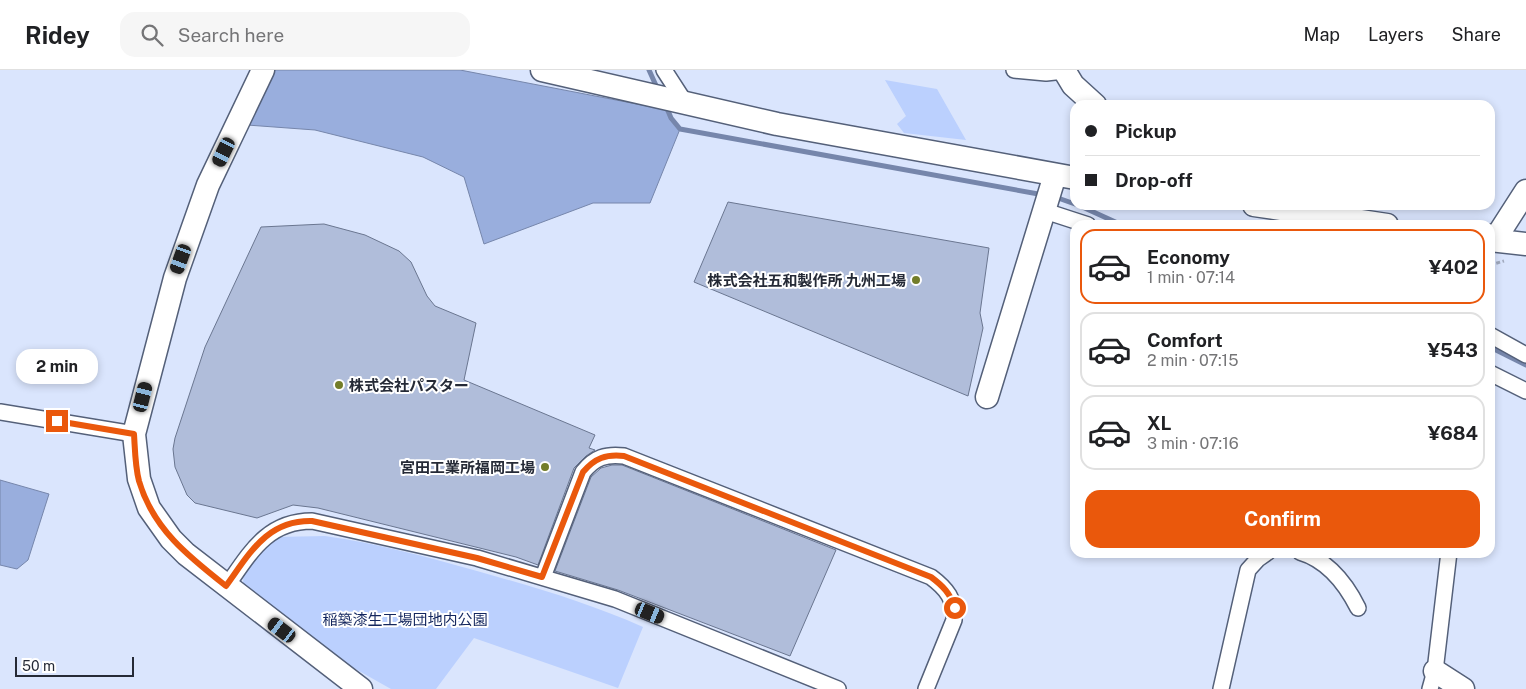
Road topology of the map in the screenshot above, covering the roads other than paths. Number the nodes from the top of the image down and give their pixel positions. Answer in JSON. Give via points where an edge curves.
{"nodes":[{"id":1,"x":263,"y":70,"type":"edge"},
{"id":2,"x":542,"y":70,"type":"edge"},
{"id":3,"x":664,"y":70,"type":"edge"},
{"id":4,"x":1014,"y":70,"type":"edge"},
{"id":5,"x":1064,"y":70,"type":"edge"},
{"id":6,"x":1034,"y":71,"type":"edge"},
{"id":7,"x":1090,"y":100,"type":"edge"},
{"id":8,"x":680,"y":102,"type":"junction"},
{"id":9,"x":1065,"y":176,"type":"edge"},
{"id":10,"x":1526,"y":190,"type":"edge"},
{"id":11,"x":1323,"y":210,"type":"edge"},
{"id":12,"x":1045,"y":211,"type":"junction"},
{"id":13,"x":1365,"y":213,"type":"edge"},
{"id":14,"x":1073,"y":220,"type":"edge"},
{"id":15,"x":1378,"y":220,"type":"edge"},
{"id":16,"x":1495,"y":236,"type":"edge"},
{"id":17,"x":1495,"y":240,"type":"edge"},
{"id":18,"x":1526,"y":244,"type":"edge"},
{"id":19,"x":1495,"y":337,"type":"edge"},
{"id":20,"x":1526,"y":355,"type":"edge"},
{"id":21,"x":1495,"y":376,"type":"edge"},
{"id":22,"x":1526,"y":392,"type":"edge"},
{"id":23,"x":987,"y":396,"type":"dead end"},
{"id":24,"x":0,"y":412,"type":"edge"},
{"id":25,"x":134,"y":434,"type":"junction"},
{"id":26,"x":1259,"y":558,"type":"edge"},
{"id":27,"x":1314,"y":558,"type":"edge"},
{"id":28,"x":1448,"y":558,"type":"edge"},
{"id":29,"x":542,"y":577,"type":"junction"},
{"id":30,"x":226,"y":586,"type":"junction"},
{"id":31,"x":1358,"y":608,"type":"dead end"},
{"id":32,"x":1432,"y":680,"type":"edge"},
{"id":33,"x":361,"y":689,"type":"edge"},
{"id":34,"x":838,"y":689,"type":"edge"},
{"id":35,"x":926,"y":689,"type":"edge"},
{"id":36,"x":1221,"y":689,"type":"edge"},
{"id":37,"x":1463,"y":689,"type":"edge"}],
"edges":[{"from":1,"to":25,"type":"street","via":[[208,185],[178,268]]},
{"from":2,"to":8,"type":"street"},
{"from":3,"to":8,"type":"street"},
{"from":4,"to":6,"type":"street"},
{"from":5,"to":6,"type":"street"},
{"from":5,"to":7,"type":"street","via":[[1073,85]]},
{"from":8,"to":9,"type":"street","via":[[777,124]]},
{"from":9,"to":12,"type":"street"},
{"from":10,"to":16,"type":"street"},
{"from":11,"to":13,"type":"street"},
{"from":12,"to":14,"type":"street"},
{"from":12,"to":23,"type":"street"},
{"from":13,"to":15,"type":"street"},
{"from":17,"to":18,"type":"street"},
{"from":19,"to":20,"type":"street"},
{"from":21,"to":22,"type":"street"},
{"from":24,"to":25,"type":"street"},
{"from":25,"to":30,"type":"street","via":[[138,479],[149,508],[176,544]]},
{"from":26,"to":36,"type":"street","via":[[1248,570]]},
{"from":27,"to":31,"type":"street","via":[[1330,569],[1349,590]]},
{"from":28,"to":32,"type":"street"},
{"from":29,"to":30,"type":"street","via":[[458,554],[312,521],[295,521],[272,530],[253,548]]},
{"from":29,"to":34,"type":"street","via":[[615,599]]},
{"from":29,"to":35,"type":"street","via":[[583,472],[601,456],[624,456],[931,577],[942,585],[955,608],[954,620]]},
{"from":30,"to":33,"type":"street"},
{"from":32,"to":37,"type":"street"}]}
